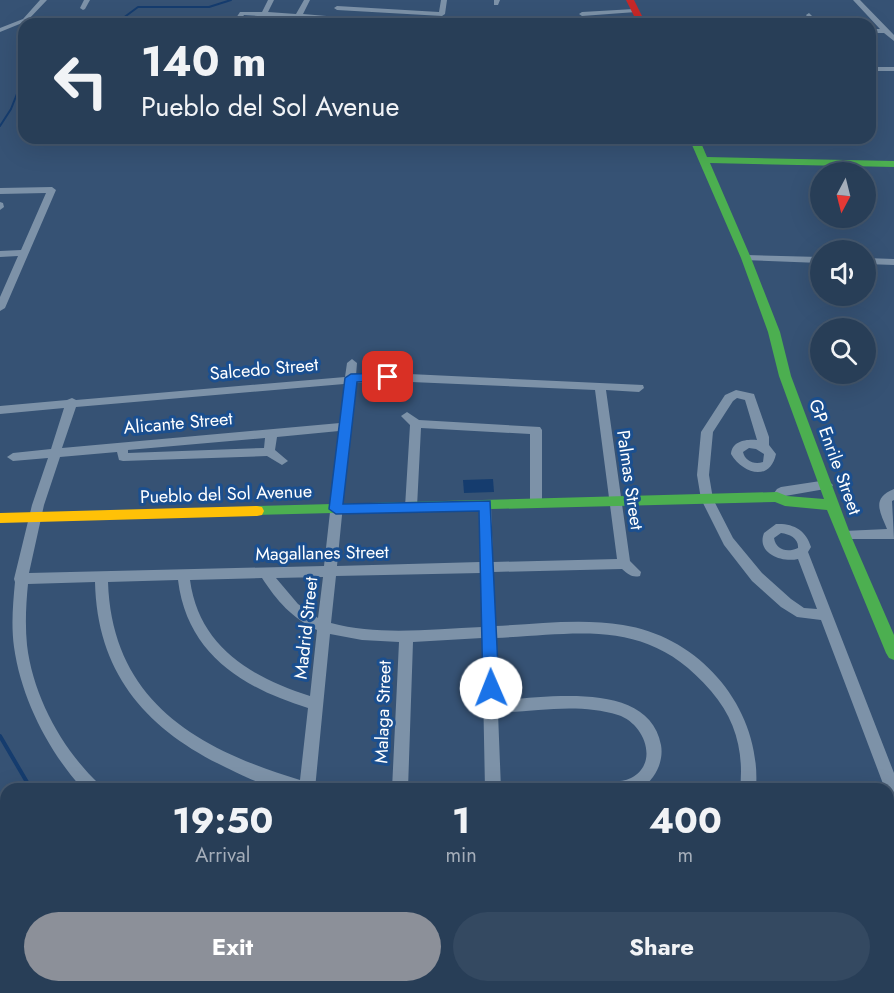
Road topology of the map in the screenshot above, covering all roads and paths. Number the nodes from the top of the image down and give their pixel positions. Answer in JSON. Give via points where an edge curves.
{"nodes":[{"id":1,"x":44,"y":0,"type":"edge"},
{"id":2,"x":87,"y":0,"type":"edge"},
{"id":3,"x":272,"y":0,"type":"edge"},
{"id":4,"x":307,"y":0,"type":"edge"},
{"id":5,"x":344,"y":0,"type":"edge"},
{"id":6,"x":376,"y":0,"type":"edge"},
{"id":7,"x":444,"y":0,"type":"edge"},
{"id":8,"x":856,"y":0,"type":"edge"},
{"id":9,"x":632,"y":5,"type":"edge"},
{"id":10,"x":83,"y":8,"type":"dead end"},
{"id":11,"x":337,"y":8,"type":"junction"},
{"id":12,"x":407,"y":9,"type":"junction"},
{"id":13,"x":370,"y":10,"type":"junction"},
{"id":14,"x":264,"y":14,"type":"junction"},
{"id":15,"x":276,"y":14,"type":"junction"},
{"id":16,"x":582,"y":14,"type":"dead end"},
{"id":17,"x":298,"y":15,"type":"junction"},
{"id":18,"x":809,"y":15,"type":"dead end"},
{"id":19,"x":312,"y":16,"type":"joint"},
{"id":20,"x":27,"y":18,"type":"edge"},
{"id":21,"x":239,"y":18,"type":"edge"},
{"id":22,"x":274,"y":18,"type":"edge"},
{"id":23,"x":330,"y":18,"type":"joint"},
{"id":24,"x":402,"y":18,"type":"edge"},
{"id":25,"x":812,"y":18,"type":"edge"},
{"id":26,"x":873,"y":18,"type":"edge"},
{"id":27,"x":876,"y":21,"type":"edge"},
{"id":28,"x":18,"y":23,"type":"edge"},
{"id":29,"x":0,"y":30,"type":"edge"},
{"id":30,"x":876,"y":31,"type":"edge"},
{"id":31,"x":885,"y":31,"type":"junction"},
{"id":32,"x":894,"y":39,"type":"edge"},
{"id":33,"x":877,"y":69,"type":"dead end"},
{"id":34,"x":894,"y":69,"type":"edge"},
{"id":35,"x":697,"y":144,"type":"edge"},
{"id":36,"x":705,"y":160,"type":"junction"},
{"id":37,"x":894,"y":164,"type":"edge"},
{"id":38,"x":0,"y":191,"type":"edge"},
{"id":39,"x":24,"y":253,"type":"junction"},
{"id":40,"x":0,"y":254,"type":"edge"},
{"id":41,"x":746,"y":258,"type":"junction"},
{"id":42,"x":810,"y":260,"type":"edge"},
{"id":43,"x":876,"y":261,"type":"edge"},
{"id":44,"x":894,"y":262,"type":"edge"},
{"id":45,"x":0,"y":308,"type":"edge"},
{"id":46,"x":352,"y":363,"type":"dead end"},
{"id":47,"x":351,"y":378,"type":"junction"},
{"id":48,"x":600,"y":387,"type":"junction"},
{"id":49,"x":639,"y":388,"type":"dead end"},
{"id":50,"x":72,"y":402,"type":"junction"},
{"id":51,"x":0,"y":410,"type":"edge"},
{"id":52,"x":346,"y":426,"type":"junction"},
{"id":53,"x":272,"y":432,"type":"junction"},
{"id":54,"x":122,"y":446,"type":"junction"},
{"id":55,"x":763,"y":446,"type":"dead end"},
{"id":56,"x":269,"y":452,"type":"junction"},
{"id":57,"x":56,"y":453,"type":"junction"},
{"id":58,"x":13,"y":457,"type":"dead end"},
{"id":59,"x":282,"y":461,"type":"dead end"},
{"id":60,"x":827,"y":485,"type":"junction"},
{"id":61,"x":894,"y":494,"type":"edge"},
{"id":62,"x":777,"y":497,"type":"junction"},
{"id":63,"x":707,"y":499,"type":"junction"},
{"id":64,"x":614,"y":502,"type":"junction"},
{"id":65,"x":536,"y":504,"type":"junction"},
{"id":66,"x":485,"y":505,"type":"junction"},
{"id":67,"x":834,"y":505,"type":"junction"},
{"id":68,"x":411,"y":507,"type":"junction"},
{"id":69,"x":336,"y":509,"type":"junction"},
{"id":70,"x":34,"y":517,"type":"junction"},
{"id":71,"x":0,"y":518,"type":"edge"},
{"id":72,"x":894,"y":533,"type":"edge"},
{"id":73,"x":844,"y":536,"type":"junction"},
{"id":74,"x":802,"y":552,"type":"dead end"},
{"id":75,"x":624,"y":564,"type":"junction"},
{"id":76,"x":487,"y":566,"type":"junction"},
{"id":77,"x":330,"y":571,"type":"junction"},
{"id":78,"x":265,"y":572,"type":"junction"},
{"id":79,"x":635,"y":572,"type":"dead end"},
{"id":80,"x":183,"y":574,"type":"junction"},
{"id":81,"x":101,"y":576,"type":"junction"},
{"id":82,"x":20,"y":579,"type":"junction"},
{"id":83,"x":826,"y":615,"type":"junction"},
{"id":84,"x":324,"y":629,"type":"junction"},
{"id":85,"x":490,"y":632,"type":"junction"},
{"id":86,"x":406,"y":636,"type":"junction"},
{"id":87,"x":894,"y":653,"type":"edge"},
{"id":88,"x":316,"y":704,"type":"junction"},
{"id":89,"x":491,"y":707,"type":"junction"},
{"id":90,"x":89,"y":783,"type":"edge"},
{"id":91,"x":284,"y":783,"type":"edge"},
{"id":92,"x":307,"y":783,"type":"edge"},
{"id":93,"x":400,"y":783,"type":"edge"},
{"id":94,"x":493,"y":783,"type":"edge"},
{"id":95,"x":637,"y":783,"type":"edge"},
{"id":96,"x":749,"y":783,"type":"edge"},
{"id":97,"x":890,"y":783,"type":"edge"}],
"edges":[{"from":1,"to":20,"type":"street"},
{"from":2,"to":10,"type":"street"},
{"from":3,"to":14,"type":"street"},
{"from":4,"to":17,"type":"street"},
{"from":5,"to":11,"type":"street"},
{"from":6,"to":13,"type":"street"},
{"from":7,"to":12,"type":"street","via":[[442,14]]},
{"from":8,"to":26,"type":"street"},
{"from":9,"to":16,"type":"street"},
{"from":11,"to":13,"type":"street"},
{"from":11,"to":23,"type":"street"},
{"from":12,"to":13,"type":"street"},
{"from":12,"to":24,"type":"street"},
{"from":14,"to":15,"type":"street"},
{"from":14,"to":21,"type":"street","via":[[242,13]]},
{"from":15,"to":17,"type":"street"},
{"from":15,"to":22,"type":"street"},
{"from":17,"to":19,"type":"street"},
{"from":18,"to":25,"type":"street"},
{"from":19,"to":23,"type":"street"},
{"from":27,"to":31,"type":"street"},
{"from":28,"to":29,"type":"street"},
{"from":30,"to":31,"type":"street"},
{"from":31,"to":32,"type":"street"},
{"from":33,"to":34,"type":"street"},
{"from":35,"to":36,"type":"street","name":"GP Enrile Street"},
{"from":36,"to":37,"type":"street"},
{"from":36,"to":41,"type":"street","name":"GP Enrile Street"},
{"from":38,"to":39,"type":"street","via":[[52,190]]},
{"from":39,"to":40,"type":"street"},
{"from":39,"to":45,"type":"street"},
{"from":41,"to":42,"type":"street"},
{"from":41,"to":60,"type":"street","name":"GP Enrile Street"},
{"from":43,"to":44,"type":"street"},
{"from":46,"to":47,"type":"street","name":"Madrid Street"},
{"from":47,"to":48,"type":"street","name":"Salcedo Street","via":[[446,378]]},
{"from":47,"to":50,"type":"street","name":"Salcedo Street"},
{"from":47,"to":52,"type":"street","name":"Madrid Street"},
{"from":48,"to":49,"type":"street","name":"Salcedo Street"},
{"from":48,"to":64,"type":"street","name":"Palmas Street"},
{"from":50,"to":51,"type":"street","name":"Salcedo Street"},
{"from":50,"to":57,"type":"street"},
{"from":52,"to":53,"type":"street","name":"Alicante Street"},
{"from":52,"to":69,"type":"street","name":"Madrid Street"},
{"from":53,"to":54,"type":"street","name":"Alicante Street"},
{"from":53,"to":56,"type":"street"},
{"from":54,"to":56,"type":"street","via":[[123,457]]},
{"from":54,"to":57,"type":"street","name":"Alicante Street"},
{"from":55,"to":63,"type":"street","via":[[750,397],[736,394],[729,398],[707,432]]},
{"from":56,"to":59,"type":"street"},
{"from":57,"to":58,"type":"street","name":"Alicante Street"},
{"from":57,"to":70,"type":"street"},
{"from":60,"to":62,"type":"street","name":"Pueblo del Sol Avenue","via":[[782,492]]},
{"from":60,"to":67,"type":"street","name":"GP Enrile Street"},
{"from":61,"to":72,"type":"street","via":[[886,499],[885,508]]},
{"from":62,"to":63,"type":"street","name":"Pueblo del Sol Avenue"},
{"from":62,"to":67,"type":"street","name":"Pueblo del Sol Avenue"},
{"from":63,"to":64,"type":"street","name":"Pueblo del Sol Avenue"},
{"from":63,"to":83,"type":"street","via":[[728,541],[757,578],[802,613]]},
{"from":64,"to":65,"type":"street","name":"Pueblo del Sol Avenue"},
{"from":64,"to":75,"type":"street","name":"Palmas Street"},
{"from":65,"to":66,"type":"street","name":"Pueblo del Sol Avenue"},
{"from":65,"to":68,"type":"street","via":[[540,427],[412,420]]},
{"from":66,"to":68,"type":"street","name":"Pueblo del Sol Avenue"},
{"from":66,"to":76,"type":"street"},
{"from":67,"to":73,"type":"street","name":"GP Enrile Street"},
{"from":68,"to":69,"type":"street","name":"Pueblo del Sol Avenue"},
{"from":69,"to":70,"type":"street","name":"Pueblo del Sol Avenue"},
{"from":69,"to":77,"type":"street","name":"Madrid Street"},
{"from":70,"to":71,"type":"street","name":"Pueblo del Sol Avenue"},
{"from":70,"to":82,"type":"street"},
{"from":72,"to":73,"type":"street"},
{"from":73,"to":87,"type":"street","name":"GP Enrile Street"},
{"from":74,"to":83,"type":"street"},
{"from":75,"to":76,"type":"street","name":"Magallanes Street"},
{"from":75,"to":79,"type":"street"},
{"from":76,"to":77,"type":"street","name":"Magallanes Street"},
{"from":76,"to":85,"type":"street"},
{"from":77,"to":78,"type":"street","name":"Magallanes Street"},
{"from":77,"to":84,"type":"street","name":"Madrid Street"},
{"from":78,"to":80,"type":"street","name":"Magallanes Street"},
{"from":78,"to":84,"type":"street","via":[[296,611]]},
{"from":80,"to":81,"type":"street","name":"Magallanes Street"},
{"from":80,"to":88,"type":"street","via":[[189,607],[207,641],[237,671],[278,693]]},
{"from":81,"to":82,"type":"street","name":"Magallanes Street"},
{"from":81,"to":91,"type":"street","via":[[103,613],[114,654],[137,692],[170,727],[212,756]]},
{"from":82,"to":90,"type":"street","via":[[19,629],[28,681],[53,738]]},
{"from":83,"to":97,"type":"street"},
{"from":84,"to":86,"type":"street"},
{"from":84,"to":88,"type":"street","name":"Madrid Street"},
{"from":85,"to":86,"type":"street"},
{"from":85,"to":89,"type":"street"},
{"from":85,"to":96,"type":"street","via":[[598,628],[635,633],[670,646],[702,669],[729,700],[744,733]]},
{"from":86,"to":93,"type":"street","name":"Malaga Street"},
{"from":88,"to":92,"type":"street","name":"Madrid Street"},
{"from":89,"to":94,"type":"street"},
{"from":89,"to":95,"type":"street","via":[[587,704],[632,713],[654,742],[650,771]]}]}
